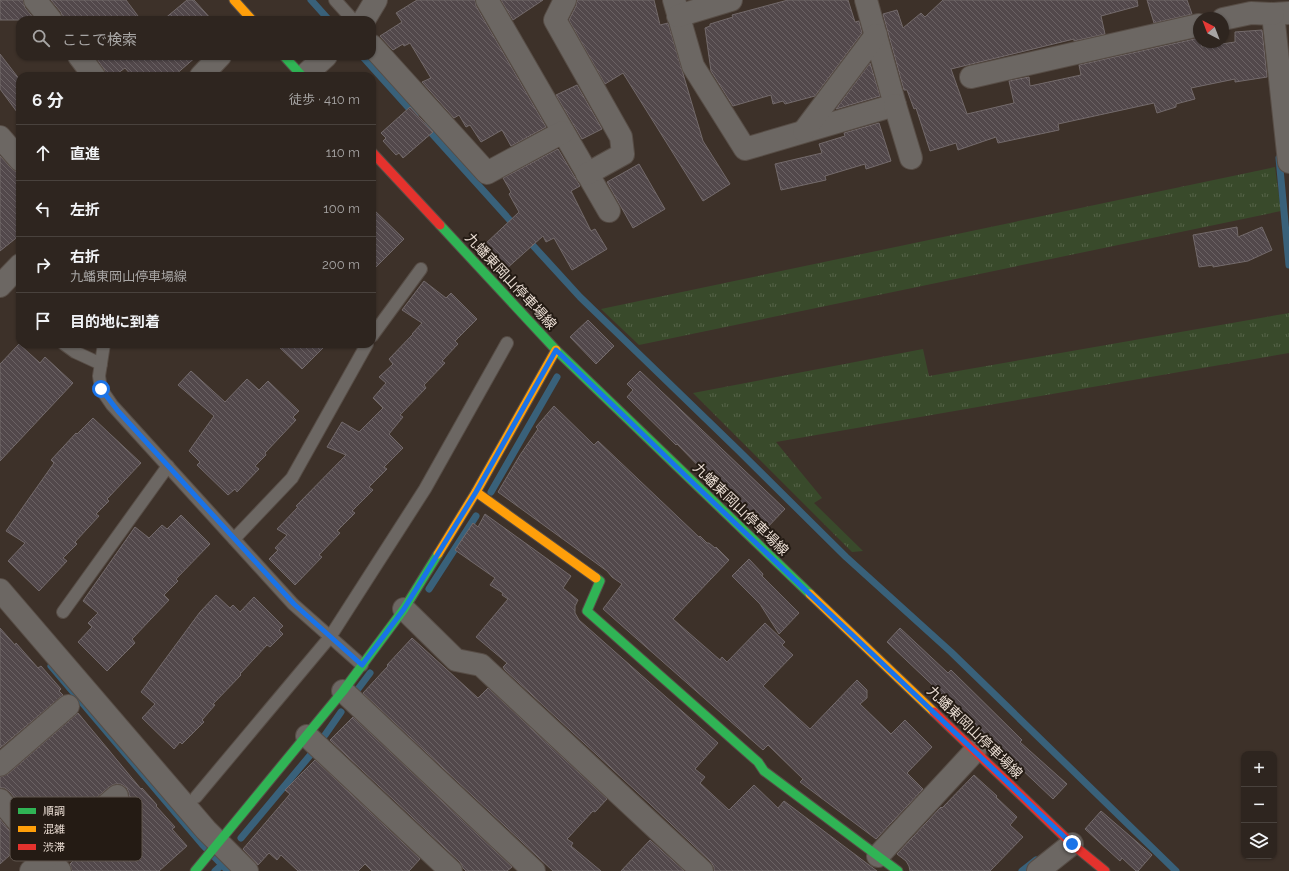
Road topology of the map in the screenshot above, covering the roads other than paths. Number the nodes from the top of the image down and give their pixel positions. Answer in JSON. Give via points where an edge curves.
{"nodes":[{"id":1,"x":35,"y":0,"type":"edge"},
{"id":2,"x":234,"y":0,"type":"edge"},
{"id":3,"x":335,"y":0,"type":"edge"},
{"id":4,"x":376,"y":0,"type":"edge"},
{"id":5,"x":487,"y":0,"type":"edge"},
{"id":6,"x":565,"y":0,"type":"edge"},
{"id":7,"x":731,"y":0,"type":"edge"},
{"id":8,"x":866,"y":0,"type":"edge"},
{"id":9,"x":1250,"y":6,"type":"edge"},
{"id":10,"x":676,"y":8,"type":"edge"},
{"id":11,"x":1281,"y":14,"type":"edge"},
{"id":12,"x":48,"y":16,"type":"edge"},
{"id":13,"x":248,"y":16,"type":"edge"},
{"id":14,"x":349,"y":16,"type":"edge"},
{"id":15,"x":366,"y":16,"type":"edge"},
{"id":16,"x":1229,"y":16,"type":"edge"},
{"id":17,"x":1193,"y":26,"type":"edge"},
{"id":18,"x":876,"y":35,"type":"junction"},
{"id":19,"x":376,"y":50,"type":"edge"},
{"id":20,"x":82,"y":60,"type":"edge"},
{"id":21,"x":216,"y":60,"type":"edge"},
{"id":22,"x":288,"y":60,"type":"edge"},
{"id":23,"x":321,"y":60,"type":"edge"},
{"id":24,"x":91,"y":72,"type":"edge"},
{"id":25,"x":205,"y":72,"type":"edge"},
{"id":26,"x":299,"y":72,"type":"edge"},
{"id":27,"x":308,"y":72,"type":"edge"},
{"id":28,"x":971,"y":77,"type":"dead end"},
{"id":29,"x":895,"y":105,"type":"junction"},
{"id":30,"x":563,"y":132,"type":"junction"},
{"id":31,"x":804,"y":132,"type":"junction"},
{"id":32,"x":0,"y":137,"type":"edge"},
{"id":33,"x":16,"y":155,"type":"edge"},
{"id":34,"x":376,"y":156,"type":"edge"},
{"id":35,"x":911,"y":158,"type":"dead end"},
{"id":36,"x":1289,"y":162,"type":"edge"},
{"id":37,"x":588,"y":174,"type":"junction"},
{"id":38,"x":609,"y":211,"type":"dead end"},
{"id":39,"x":422,"y":268,"type":"dead end"},
{"id":40,"x":16,"y":270,"type":"edge"},
{"id":41,"x":0,"y":286,"type":"edge"},
{"id":42,"x":376,"y":331,"type":"edge"},
{"id":43,"x":507,"y":343,"type":"dead end"},
{"id":44,"x":70,"y":348,"type":"edge"},
{"id":45,"x":103,"y":348,"type":"edge"},
{"id":46,"x":366,"y":348,"type":"edge"},
{"id":47,"x":556,"y":350,"type":"junction"},
{"id":48,"x":101,"y":364,"type":"junction"},
{"id":49,"x":168,"y":466,"type":"junction"},
{"id":50,"x":476,"y":492,"type":"junction"},
{"id":51,"x":234,"y":539,"type":"junction"},
{"id":52,"x":0,"y":590,"type":"edge"},
{"id":53,"x":404,"y":609,"type":"junction"},
{"id":54,"x":63,"y":612,"type":"dead end"},
{"id":55,"x":330,"y":637,"type":"junction"},
{"id":56,"x":362,"y":665,"type":"junction"},
{"id":57,"x":343,"y":691,"type":"junction"},
{"id":58,"x":68,"y":706,"type":"dead end"},
{"id":59,"x":307,"y":736,"type":"junction"},
{"id":60,"x":975,"y":751,"type":"junction"},
{"id":61,"x":0,"y":765,"type":"edge"},
{"id":62,"x":196,"y":797,"type":"dead end"},
{"id":63,"x":0,"y":800,"type":"edge"},
{"id":64,"x":10,"y":812,"type":"edge"},
{"id":65,"x":1072,"y":844,"type":"junction"},
{"id":66,"x":213,"y":850,"type":"junction"},
{"id":67,"x":878,"y":856,"type":"junction"},
{"id":68,"x":54,"y":864,"type":"edge"},
{"id":69,"x":31,"y":871,"type":"edge"},
{"id":70,"x":195,"y":871,"type":"edge"},
{"id":71,"x":247,"y":871,"type":"edge"},
{"id":72,"x":451,"y":871,"type":"edge"},
{"id":73,"x":534,"y":871,"type":"edge"},
{"id":74,"x":702,"y":871,"type":"edge"},
{"id":75,"x":898,"y":871,"type":"edge"},
{"id":76,"x":1038,"y":871,"type":"edge"},
{"id":77,"x":1104,"y":871,"type":"edge"}],
"edges":[{"from":1,"to":12,"type":"street"},
{"from":2,"to":13,"type":"street"},
{"from":3,"to":14,"type":"lane"},
{"from":4,"to":15,"type":"street"},
{"from":5,"to":30,"type":"street"},
{"from":6,"to":37,"type":"street","via":[[555,20],[621,137],[623,154]]},
{"from":7,"to":10,"type":"street"},
{"from":8,"to":18,"type":"street"},
{"from":9,"to":11,"type":"street"},
{"from":9,"to":16,"type":"street"},
{"from":10,"to":31,"type":"street","via":[[693,66],[745,149]]},
{"from":11,"to":36,"type":"street"},
{"from":17,"to":28,"type":"street"},
{"from":18,"to":29,"type":"street"},
{"from":18,"to":31,"type":"street"},
{"from":19,"to":30,"type":"street","via":[[486,173]]},
{"from":20,"to":24,"type":"street"},
{"from":21,"to":25,"type":"street"},
{"from":22,"to":26,"type":"street"},
{"from":23,"to":27,"type":"street"},
{"from":29,"to":31,"type":"street"},
{"from":29,"to":35,"type":"street"},
{"from":30,"to":37,"type":"street"},
{"from":32,"to":33,"type":"street"},
{"from":34,"to":47,"type":"street","name":"九蟠東岡山停車場線"},
{"from":37,"to":38,"type":"street"},
{"from":39,"to":42,"type":"lane"},
{"from":40,"to":41,"type":"street"},
{"from":43,"to":55,"type":"lane","via":[[425,489]]},
{"from":44,"to":48,"type":"lane"},
{"from":45,"to":48,"type":"lane"},
{"from":46,"to":51,"type":"lane","via":[[292,478]]},
{"from":47,"to":50,"type":"street"},
{"from":47,"to":60,"type":"street","name":"九蟠東岡山停車場線"},
{"from":48,"to":49,"type":"lane","via":[[101,389],[112,405]]},
{"from":49,"to":51,"type":"lane"},
{"from":49,"to":54,"type":"lane"},
{"from":50,"to":53,"type":"street"},
{"from":50,"to":67,"type":"street","via":[[600,581],[587,611],[758,762],[764,771]]},
{"from":51,"to":55,"type":"lane","via":[[294,604]]},
{"from":52,"to":66,"type":"street","via":[[206,830]]},
{"from":53,"to":56,"type":"street"},
{"from":53,"to":74,"type":"street","via":[[456,660],[481,665]]},
{"from":55,"to":56,"type":"lane"},
{"from":55,"to":62,"type":"lane"},
{"from":56,"to":57,"type":"street"},
{"from":57,"to":59,"type":"street"},
{"from":57,"to":73,"type":"street"},
{"from":58,"to":61,"type":"street"},
{"from":59,"to":66,"type":"street"},
{"from":59,"to":72,"type":"street"},
{"from":60,"to":65,"type":"street","name":"九蟠東岡山停車場線"},
{"from":60,"to":67,"type":"street"},
{"from":63,"to":64,"type":"street"},
{"from":65,"to":76,"type":"street"},
{"from":65,"to":77,"type":"street","name":"九蟠東岡山停車場線"},
{"from":66,"to":70,"type":"street"},
{"from":66,"to":71,"type":"street"},
{"from":67,"to":75,"type":"street"},
{"from":68,"to":69,"type":"street"}]}
